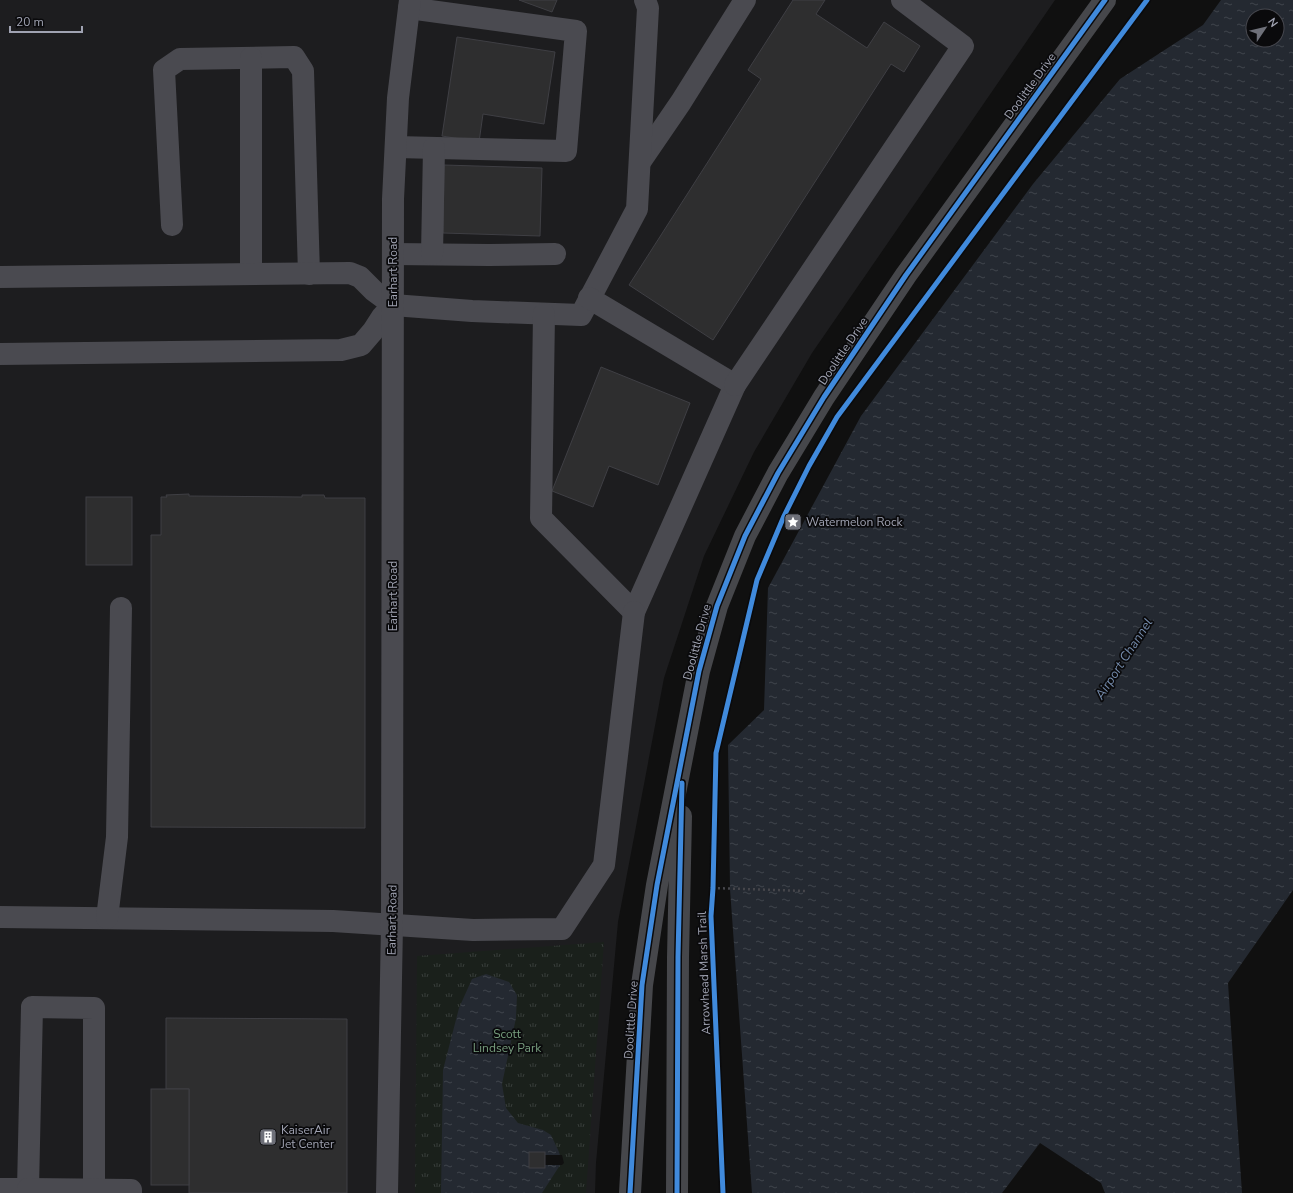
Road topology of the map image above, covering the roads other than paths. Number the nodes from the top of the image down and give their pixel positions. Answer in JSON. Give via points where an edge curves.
{"nodes":[{"id":1,"x":645,"y":0,"type":"edge"},
{"id":2,"x":745,"y":0,"type":"edge"},
{"id":3,"x":902,"y":0,"type":"edge"},
{"id":4,"x":1105,"y":0,"type":"edge"},
{"id":5,"x":409,"y":4,"type":"edge"},
{"id":6,"x":251,"y":58,"type":"junction"},
{"id":7,"x":396,"y":147,"type":"junction"},
{"id":8,"x":434,"y":148,"type":"junction"},
{"id":9,"x":640,"y":162,"type":"junction"},
{"id":10,"x":172,"y":225,"type":"dead end"},
{"id":11,"x":393,"y":254,"type":"junction"},
{"id":12,"x":432,"y":254,"type":"junction"},
{"id":13,"x":554,"y":254,"type":"dead end"},
{"id":14,"x":251,"y":274,"type":"junction"},
{"id":15,"x":309,"y":274,"type":"junction"},
{"id":16,"x":0,"y":277,"type":"edge"},
{"id":17,"x":589,"y":298,"type":"junction"},
{"id":18,"x":393,"y":305,"type":"junction"},
{"id":19,"x":544,"y":314,"type":"junction"},
{"id":20,"x":0,"y":354,"type":"edge"},
{"id":21,"x":735,"y":385,"type":"junction"},
{"id":22,"x":122,"y":608,"type":"dead end"},
{"id":23,"x":634,"y":612,"type":"junction"},
{"id":24,"x":682,"y":755,"type":"junction"},
{"id":25,"x":0,"y":917,"type":"edge"},
{"id":26,"x":108,"y":918,"type":"junction"},
{"id":27,"x":392,"y":925,"type":"junction"},
{"id":28,"x":0,"y":1189,"type":"edge"},
{"id":29,"x":94,"y":1190,"type":"junction"},
{"id":30,"x":28,"y":1191,"type":"edge"},
{"id":31,"x":132,"y":1193,"type":"edge"},
{"id":32,"x":387,"y":1193,"type":"edge"},
{"id":33,"x":630,"y":1193,"type":"edge"},
{"id":34,"x":677,"y":1193,"type":"edge"}],
"edges":[{"from":1,"to":9,"type":"street","via":[[648,8]]},
{"from":2,"to":9,"type":"street"},
{"from":3,"to":21,"type":"street","via":[[963,46]]},
{"from":4,"to":24,"type":"main road","name":"Doolittle Drive","via":[[906,275],[824,397],[778,473],[745,536],[717,606],[699,671]]},
{"from":5,"to":7,"type":"street","name":"Earhart Road","via":[[398,98]]},
{"from":5,"to":8,"type":"street","via":[[576,31],[566,151]]},
{"from":6,"to":10,"type":"street","via":[[180,59],[164,70]]},
{"from":6,"to":14,"type":"street"},
{"from":6,"to":15,"type":"street","via":[[294,57],[303,71]]},
{"from":7,"to":8,"type":"street"},
{"from":7,"to":11,"type":"street","name":"Earhart Road"},
{"from":8,"to":12,"type":"street"},
{"from":9,"to":17,"type":"street","via":[[637,209]]},
{"from":11,"to":12,"type":"street"},
{"from":11,"to":18,"type":"street","name":"Earhart Road"},
{"from":12,"to":13,"type":"street"},
{"from":14,"to":15,"type":"street"},
{"from":14,"to":16,"type":"street"},
{"from":15,"to":18,"type":"street","via":[[350,273],[360,277]]},
{"from":17,"to":19,"type":"street","via":[[581,315]]},
{"from":17,"to":21,"type":"street"},
{"from":18,"to":19,"type":"street"},
{"from":18,"to":20,"type":"street","via":[[361,345],[341,350]]},
{"from":18,"to":27,"type":"street","name":"Earhart Road"},
{"from":19,"to":23,"type":"street","via":[[541,518]]},
{"from":21,"to":23,"type":"street"},
{"from":22,"to":26,"type":"street","via":[[117,837]]},
{"from":23,"to":27,"type":"street","via":[[604,865],[562,929],[473,930]]},
{"from":24,"to":33,"type":"main road","name":"Doolittle Drive","via":[[657,885],[642,985]]},
{"from":24,"to":34,"type":"main road","name":"Doolittle Drive"},
{"from":25,"to":26,"type":"street"},
{"from":26,"to":27,"type":"street","via":[[333,921]]},
{"from":27,"to":32,"type":"street","name":"Earhart Road"},
{"from":28,"to":30,"type":"street"},
{"from":29,"to":30,"type":"street"},
{"from":29,"to":30,"type":"street","via":[[94,1008],[32,1007]]},
{"from":29,"to":31,"type":"street","via":[[132,1190]]}]}
